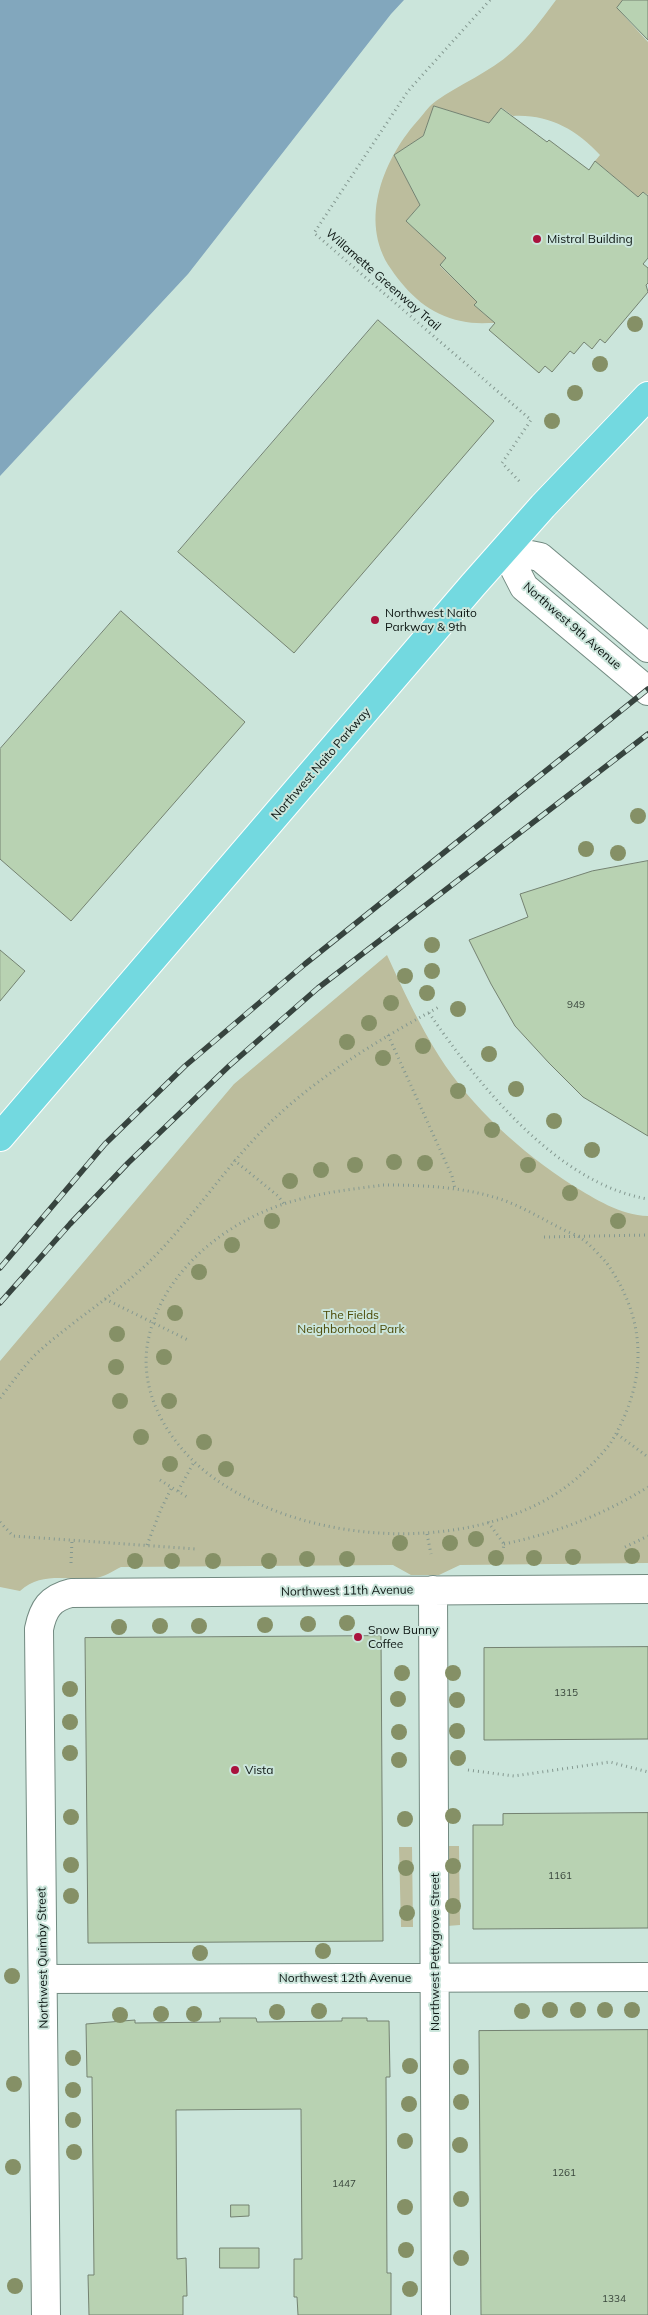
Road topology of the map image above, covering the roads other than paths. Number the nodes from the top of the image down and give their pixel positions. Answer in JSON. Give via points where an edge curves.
{"nodes":[{"id":1,"x":648,"y":396,"type":"edge"},
{"id":2,"x":505,"y":550,"type":"junction"},
{"id":3,"x":648,"y":648,"type":"edge"},
{"id":4,"x":648,"y":691,"type":"edge"},
{"id":5,"x":0,"y":1138,"type":"edge"},
{"id":6,"x":648,"y":1589,"type":"edge"},
{"id":7,"x":433,"y":1590,"type":"junction"},
{"id":8,"x":48,"y":1603,"type":"joint"},
{"id":9,"x":648,"y":1977,"type":"edge"},
{"id":10,"x":43,"y":1979,"type":"junction"},
{"id":11,"x":435,"y":1979,"type":"junction"},
{"id":12,"x":46,"y":2315,"type":"edge"},
{"id":13,"x":436,"y":2315,"type":"edge"}],
"edges":[{"from":1,"to":2,"type":"main road","name":"Northwest Naito Parkway"},
{"from":2,"to":3,"type":"street","via":[[540,557]]},
{"from":2,"to":4,"type":"street","name":"Northwest 9th Avenue","via":[[524,587]]},
{"from":2,"to":5,"type":"main road","name":"Northwest Naito Parkway"},
{"from":6,"to":7,"type":"street","name":"Northwest 11th Avenue"},
{"from":7,"to":8,"type":"street","name":"Northwest 11th Avenue","via":[[71,1593]]},
{"from":7,"to":11,"type":"street","name":"Northwest Pettygrove Street"},
{"from":8,"to":10,"type":"street","name":"Northwest Quimby Street","via":[[38,1629]]},
{"from":9,"to":11,"type":"street","name":"Northwest 12th Avenue"},
{"from":10,"to":11,"type":"street","name":"Northwest 12th Avenue"},
{"from":10,"to":12,"type":"street","name":"Northwest Quimby Street"},
{"from":11,"to":13,"type":"street","name":"Northwest Pettygrove Street"}]}
